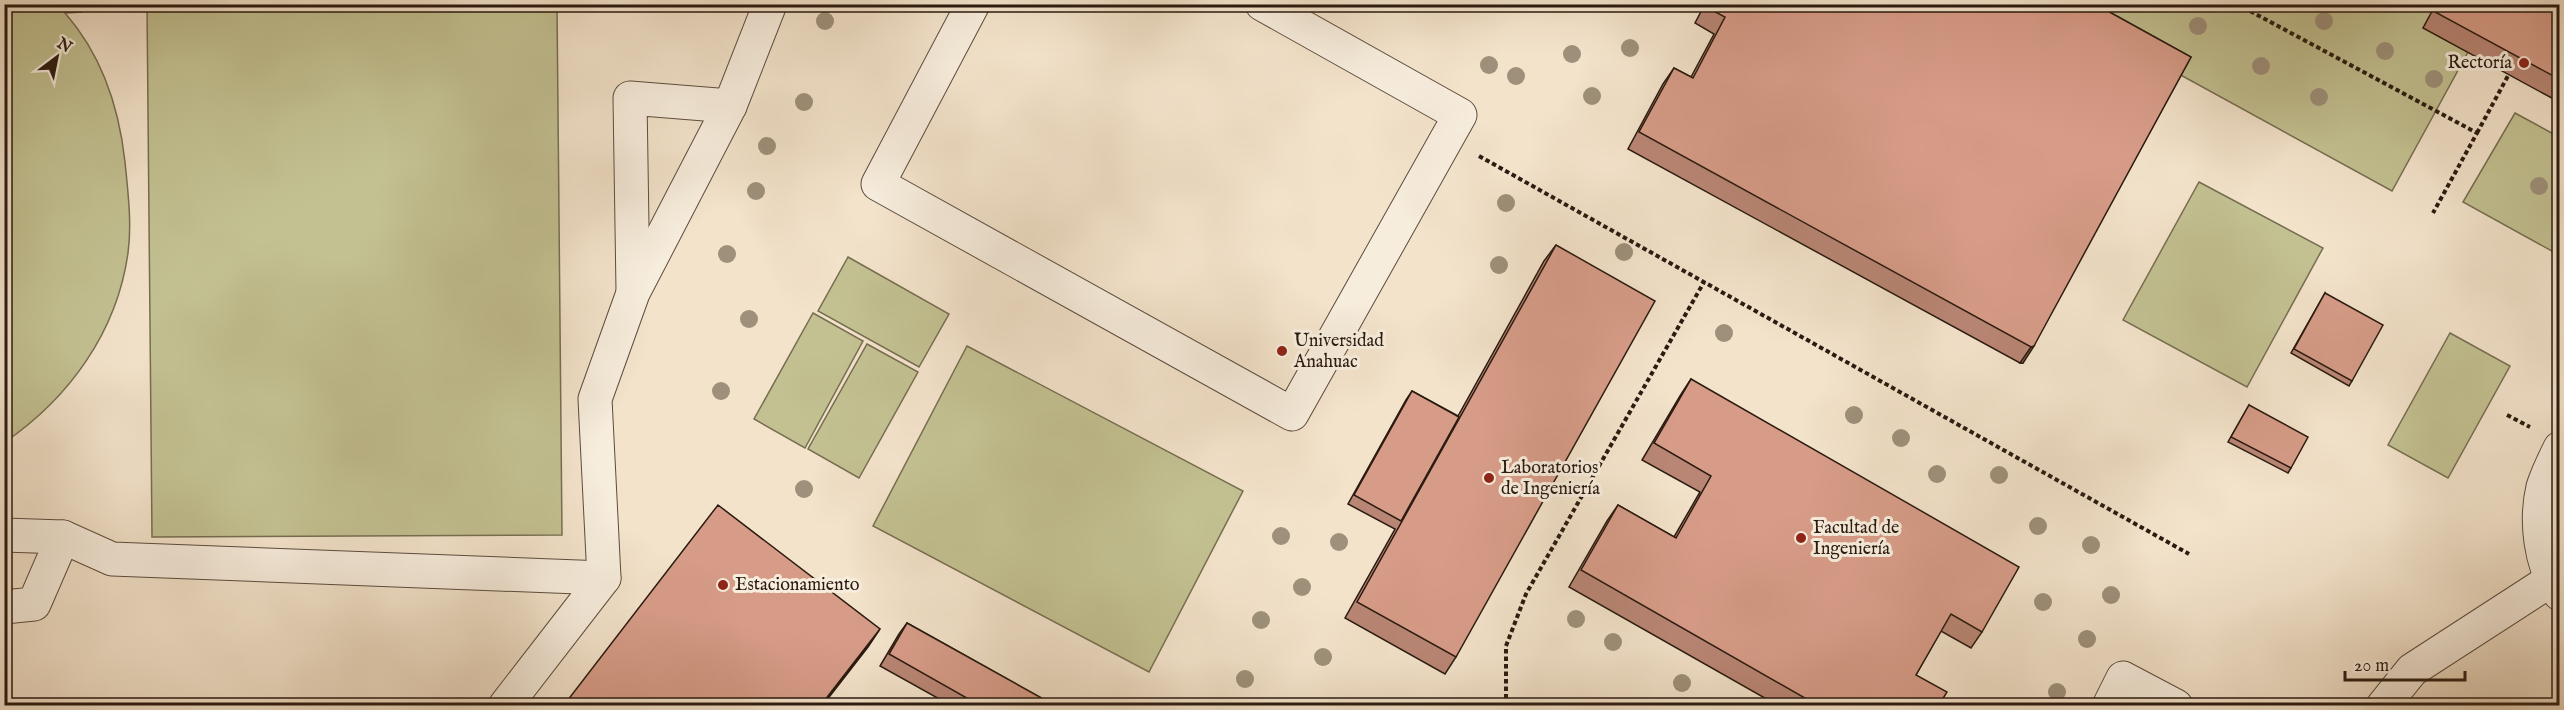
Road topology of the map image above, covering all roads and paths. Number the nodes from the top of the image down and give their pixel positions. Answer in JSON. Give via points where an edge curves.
{"nodes":[{"id":1,"x":770,"y":4,"type":"edge"},
{"id":2,"x":974,"y":4,"type":"edge"},
{"id":3,"x":1262,"y":4,"type":"edge"},
{"id":4,"x":2236,"y":4,"type":"edge"},
{"id":5,"x":2509,"y":75,"type":"edge"},
{"id":6,"x":730,"y":106,"type":"junction"},
{"id":7,"x":2477,"y":133,"type":"junction"},
{"id":8,"x":1447,"y":138,"type":"junction"},
{"id":9,"x":630,"y":194,"type":"junction"},
{"id":10,"x":679,"y":203,"type":"junction"},
{"id":11,"x":2433,"y":213,"type":"dead end"},
{"id":12,"x":1704,"y":282,"type":"junction"},
{"id":13,"x":633,"y":293,"type":"junction"},
{"id":14,"x":2559,"y":448,"type":"edge"},
{"id":15,"x":4,"y":535,"type":"edge"},
{"id":16,"x":63,"y":537,"type":"junction"},
{"id":17,"x":2189,"y":554,"type":"dead end"},
{"id":18,"x":604,"y":578,"type":"junction"},
{"id":19,"x":2555,"y":587,"type":"edge"},
{"id":20,"x":4,"y":606,"type":"edge"},
{"id":21,"x":505,"y":705,"type":"edge"},
{"id":22,"x":1506,"y":705,"type":"edge"},
{"id":23,"x":2109,"y":705,"type":"edge"},
{"id":24,"x":2176,"y":705,"type":"edge"},
{"id":25,"x":2383,"y":705,"type":"edge"}],
"edges":[{"from":1,"to":6,"type":"lane"},
{"from":2,"to":8,"type":"lane","via":[[878,184],[1292,414]]},
{"from":3,"to":8,"type":"lane","via":[[1460,115]]},
{"from":4,"to":7,"type":"path"},
{"from":5,"to":7,"type":"path"},
{"from":6,"to":9,"type":"lane","via":[[630,98]]},
{"from":6,"to":10,"type":"lane"},
{"from":7,"to":11,"type":"path"},
{"from":8,"to":12,"type":"path"},
{"from":9,"to":10,"type":"lane"},
{"from":9,"to":13,"type":"lane"},
{"from":10,"to":13,"type":"lane"},
{"from":12,"to":17,"type":"path"},
{"from":12,"to":22,"type":"path","via":[[1526,594],[1506,646]]},
{"from":13,"to":18,"type":"lane","via":[[595,399]]},
{"from":14,"to":19,"type":"lane","via":[[2543,487],[2539,534]]},
{"from":15,"to":16,"type":"lane"},
{"from":16,"to":18,"type":"lane","via":[[112,559]]},
{"from":16,"to":20,"type":"lane","via":[[34,604]]},
{"from":18,"to":21,"type":"lane"},
{"from":19,"to":25,"type":"lane","via":[[2412,670]]},
{"from":23,"to":24,"type":"lane","via":[[2123,678]]}]}
